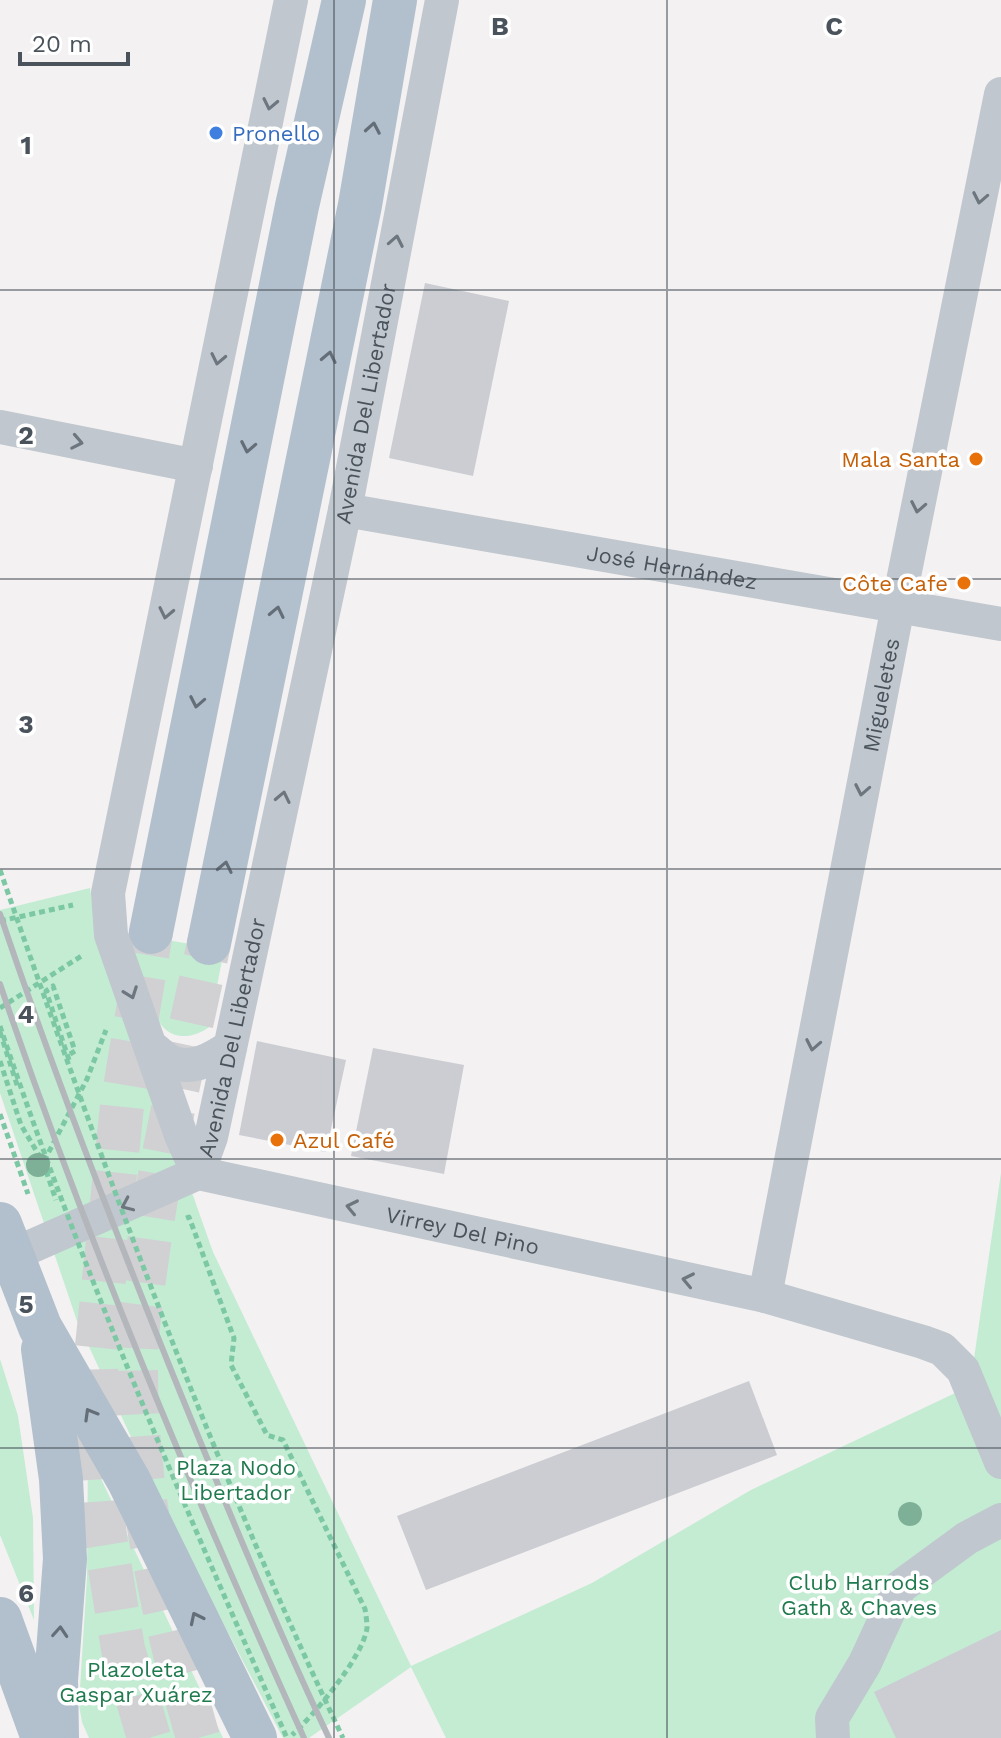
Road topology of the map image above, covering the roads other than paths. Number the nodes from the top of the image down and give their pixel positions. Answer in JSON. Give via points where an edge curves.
{"nodes":[{"id":1,"x":291,"y":0,"type":"edge"},
{"id":2,"x":344,"y":0,"type":"edge"},
{"id":3,"x":395,"y":0,"type":"edge"},
{"id":4,"x":442,"y":0,"type":"edge"},
{"id":5,"x":1001,"y":94,"type":"edge"},
{"id":6,"x":0,"y":427,"type":"edge"},
{"id":7,"x":196,"y":466,"type":"junction"},
{"id":8,"x":345,"y":510,"type":"junction"},
{"id":9,"x":898,"y":606,"type":"junction"},
{"id":10,"x":1001,"y":624,"type":"edge"},
{"id":11,"x":151,"y":932,"type":"tunnel mouth"},
{"id":12,"x":209,"y":943,"type":"tunnel mouth"},
{"id":13,"x":151,"y":1047,"type":"junction"},
{"id":14,"x":230,"y":1047,"type":"junction"},
{"id":15,"x":198,"y":1173,"type":"junction"},
{"id":16,"x":6,"y":1240,"type":"edge"},
{"id":17,"x":765,"y":1296,"type":"junction"},
{"id":18,"x":40,"y":1327,"type":"junction"},
{"id":19,"x":1001,"y":1462,"type":"edge"},
{"id":20,"x":1001,"y":1520,"type":"edge"},
{"id":21,"x":0,"y":1619,"type":"edge"},
{"id":22,"x":43,"y":1738,"type":"edge"},
{"id":23,"x":57,"y":1738,"type":"edge"},
{"id":24,"x":255,"y":1738,"type":"edge"},
{"id":25,"x":833,"y":1738,"type":"edge"}],
"edges":[{"from":1,"to":7,"type":"street","name":"Avenida Del Libertador","one_way":true},
{"from":2,"to":11,"type":"main road","one_way":true,"via":[[294,221]]},
{"from":12,"to":3,"type":"main road","name":"Avenida Del Libertador","one_way":true,"via":[[360,205]]},
{"from":8,"to":4,"type":"street","name":"Avenida Del Libertador","one_way":true},
{"from":5,"to":9,"type":"street","name":"Migueletes","one_way":true},
{"from":6,"to":7,"type":"street","one_way":true},
{"from":7,"to":13,"type":"street","name":"Avenida Del Libertador","one_way":true,"via":[[108,906],[111,935]]},
{"from":8,"to":9,"type":"street","name":"José Hernández"},
{"from":14,"to":8,"type":"street","name":"Avenida Del Libertador","one_way":true},
{"from":9,"to":10,"type":"street","name":"José Hernández"},
{"from":9,"to":17,"type":"street","name":"Migueletes","one_way":true},
{"from":13,"to":14,"type":"street","via":[[173,1063],[207,1061]]},
{"from":13,"to":15,"type":"street","name":"Avenida Del Libertador"},
{"from":14,"to":15,"type":"street","name":"Avenida Del Libertador"},
{"from":15,"to":16,"type":"street","one_way":true,"via":[[70,1243]]},
{"from":17,"to":15,"type":"street","name":"Virrey Del Pino","one_way":true},
{"from":16,"to":18,"type":"main road"},
{"from":17,"to":19,"type":"street","name":"Virrey Del Pino","via":[[942,1349],[963,1370]]},
{"from":23,"to":18,"type":"main road","one_way":true,"via":[[65,1559],[61,1479]]},
{"from":24,"to":18,"type":"main road","one_way":true,"via":[[129,1481]]},
{"from":20,"to":25,"type":"street","via":[[900,1587],[832,1718]]},
{"from":21,"to":22,"type":"main road"}]}
